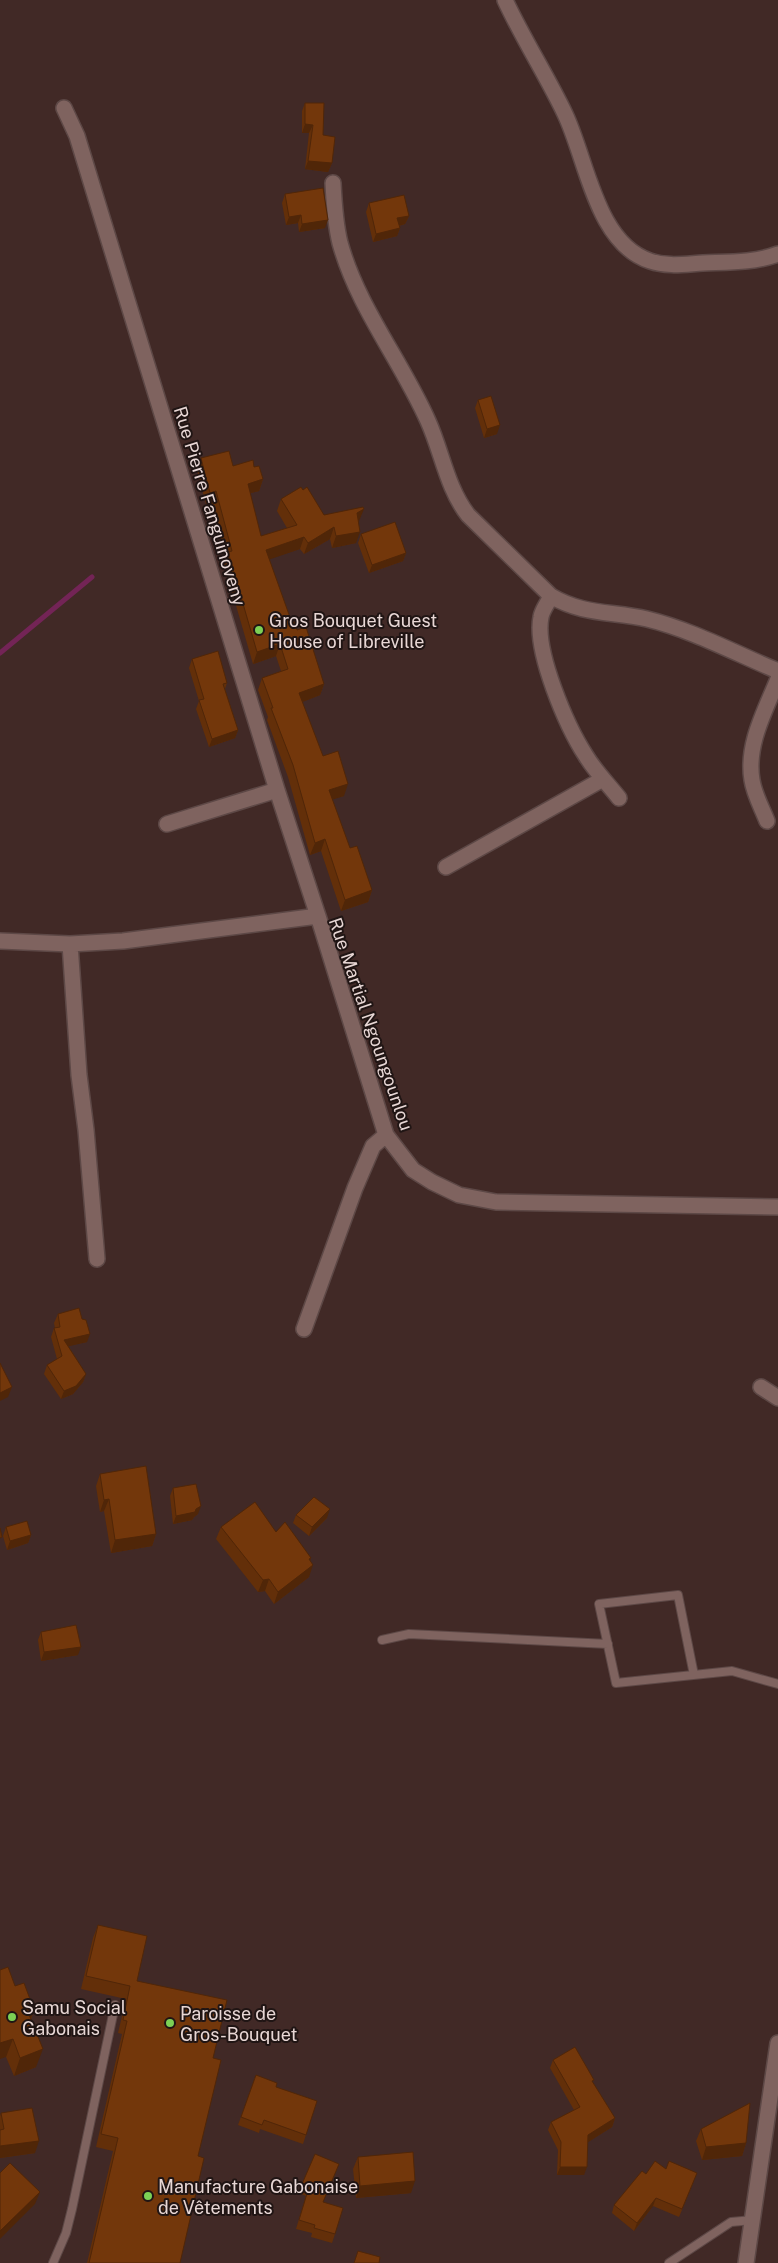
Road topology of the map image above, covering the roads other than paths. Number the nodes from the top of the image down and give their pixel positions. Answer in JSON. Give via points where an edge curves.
{"nodes":[{"id":1,"x":505,"y":0,"type":"edge"},
{"id":2,"x":64,"y":108,"type":"dead end"},
{"id":3,"x":333,"y":183,"type":"dead end"},
{"id":4,"x":778,"y":254,"type":"edge"},
{"id":5,"x":551,"y":596,"type":"junction"},
{"id":6,"x":778,"y":671,"type":"edge"},
{"id":7,"x":778,"y":679,"type":"edge"},
{"id":8,"x":603,"y":779,"type":"junction"},
{"id":9,"x":277,"y":790,"type":"junction"},
{"id":10,"x":619,"y":798,"type":"dead end"},
{"id":11,"x":767,"y":821,"type":"dead end"},
{"id":12,"x":167,"y":824,"type":"dead end"},
{"id":13,"x":446,"y":867,"type":"dead end"},
{"id":14,"x":318,"y":916,"type":"junction"},
{"id":15,"x":0,"y":941,"type":"edge"},
{"id":16,"x":70,"y":944,"type":"junction"},
{"id":17,"x":386,"y":1134,"type":"junction"},
{"id":18,"x":778,"y":1207,"type":"edge"},
{"id":19,"x":97,"y":1259,"type":"dead end"},
{"id":20,"x":304,"y":1329,"type":"dead end"},
{"id":21,"x":761,"y":1387,"type":"dead end"},
{"id":22,"x":778,"y":1398,"type":"edge"},
{"id":23,"x":382,"y":1640,"type":"dead end"},
{"id":24,"x":608,"y":1644,"type":"junction"},
{"id":25,"x":694,"y":1675,"type":"junction"},
{"id":26,"x":778,"y":1684,"type":"edge"},
{"id":27,"x":115,"y":2005,"type":"dead end"},
{"id":28,"x":778,"y":2044,"type":"edge"},
{"id":29,"x":753,"y":2220,"type":"junction"},
{"id":30,"x":53,"y":2263,"type":"edge"},
{"id":31,"x":669,"y":2263,"type":"edge"},
{"id":32,"x":746,"y":2263,"type":"edge"}],
"edges":[{"from":1,"to":4,"type":"street","via":[[565,114],[606,223],[629,250],[649,261],[670,265],[752,260]]},
{"from":2,"to":9,"type":"street","name":"Rue Pierre Fanguinoveny","via":[[77,136]]},
{"from":3,"to":5,"type":"street","via":[[335,217],[350,273],[428,421],[457,501]]},
{"from":5,"to":6,"type":"street","via":[[578,609],[647,619]]},
{"from":5,"to":8,"type":"street","via":[[541,616],[540,642],[573,735]]},
{"from":7,"to":11,"type":"street","via":[[753,740],[751,764],[752,781]]},
{"from":8,"to":10,"type":"street"},
{"from":8,"to":13,"type":"street"},
{"from":9,"to":12,"type":"street"},
{"from":9,"to":14,"type":"street","name":"Rue Pierre Fanguinoveny"},
{"from":14,"to":16,"type":"street","name":"Rue Martial Ngoungounlou","via":[[132,940]]},
{"from":14,"to":17,"type":"street","name":"Rue Martial Ngoungounlou"},
{"from":15,"to":16,"type":"street","name":"Rue Martial Ngoungounlou"},
{"from":16,"to":19,"type":"street"},
{"from":17,"to":18,"type":"street","name":"Rue Martial Ngoungounlou","via":[[413,1170],[458,1195],[496,1202]]},
{"from":17,"to":20,"type":"street","via":[[373,1146],[355,1188]]},
{"from":21,"to":22,"type":"street"},
{"from":23,"to":24,"type":"lane","via":[[409,1634]]},
{"from":24,"to":25,"type":"lane","via":[[616,1682]]},
{"from":24,"to":25,"type":"lane","via":[[599,1604],[678,1595]]},
{"from":25,"to":26,"type":"lane","via":[[732,1671]]},
{"from":27,"to":30,"type":"lane","via":[[72,2209],[64,2240]]},
{"from":28,"to":29,"type":"street"},
{"from":29,"to":31,"type":"lane","via":[[731,2222]]},
{"from":29,"to":32,"type":"street"}]}
